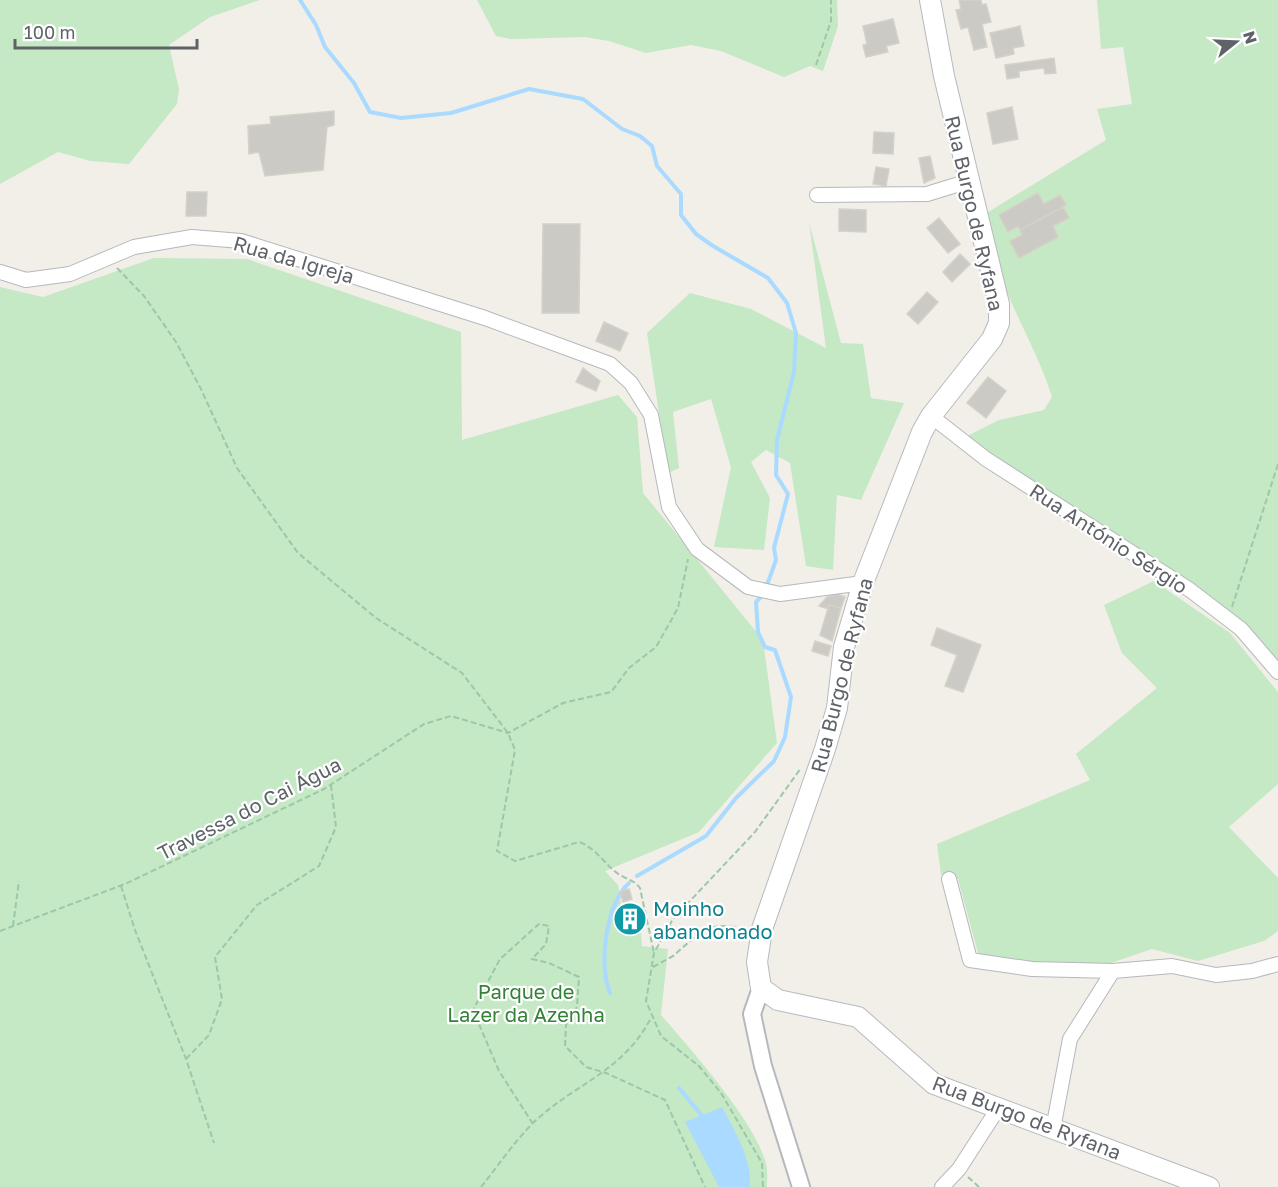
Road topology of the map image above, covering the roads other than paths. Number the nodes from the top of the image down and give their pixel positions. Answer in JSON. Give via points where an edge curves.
{"nodes":[{"id":1,"x":930,"y":0,"type":"edge"},
{"id":2,"x":969,"y":181,"type":"junction"},
{"id":3,"x":817,"y":195,"type":"dead end"},
{"id":4,"x":0,"y":272,"type":"edge"},
{"id":5,"x":931,"y":416,"type":"junction"},
{"id":6,"x":863,"y":583,"type":"junction"},
{"id":7,"x":1278,"y":672,"type":"edge"},
{"id":8,"x":949,"y":879,"type":"dead end"},
{"id":9,"x":1278,"y":964,"type":"edge"},
{"id":10,"x":1114,"y":971,"type":"junction"},
{"id":11,"x":760,"y":988,"type":"junction"},
{"id":12,"x":999,"y":1107,"type":"junction"},
{"id":13,"x":1053,"y":1129,"type":"junction"},
{"id":14,"x":801,"y":1187,"type":"edge"},
{"id":15,"x":942,"y":1187,"type":"edge"},
{"id":16,"x":1209,"y":1187,"type":"edge"}],
"edges":[{"from":1,"to":2,"type":"main road","name":"Rua Burgo de Ryfana"},
{"from":2,"to":3,"type":"street","via":[[927,194]]},
{"from":2,"to":5,"type":"main road","name":"Rua Burgo de Ryfana","via":[[999,304],[999,323],[992,339]]},
{"from":4,"to":6,"type":"street","name":"Rua da Igreja","via":[[26,280],[70,274],[134,247],[192,237],[241,241],[551,340],[610,363],[632,383],[651,415],[669,507],[698,550],[748,587],[780,594]]},
{"from":5,"to":6,"type":"main road","name":"Rua Burgo de Ryfana","via":[[915,446]]},
{"from":5,"to":7,"type":"street","name":"Rua António Sérgio","via":[[986,459],[1190,590],[1241,629]]},
{"from":6,"to":11,"type":"main road","name":"Rua Burgo de Ryfana","via":[[844,647],[837,708],[762,929],[757,962]]},
{"from":8,"to":10,"type":"street","via":[[970,960],[1032,969]]},
{"from":9,"to":10,"type":"street","via":[[1216,975],[1172,966]]},
{"from":10,"to":13,"type":"street","via":[[1070,1039]]},
{"from":11,"to":12,"type":"main road","name":"Rua Burgo de Ryfana","via":[[778,1000],[858,1017],[934,1084]]},
{"from":11,"to":14,"type":"street","via":[[752,1014],[763,1066]]},
{"from":12,"to":13,"type":"main road","name":"Rua Burgo de Ryfana"},
{"from":12,"to":15,"type":"street","via":[[959,1169]]},
{"from":13,"to":16,"type":"main road","name":"Rua Burgo de Ryfana"}]}
